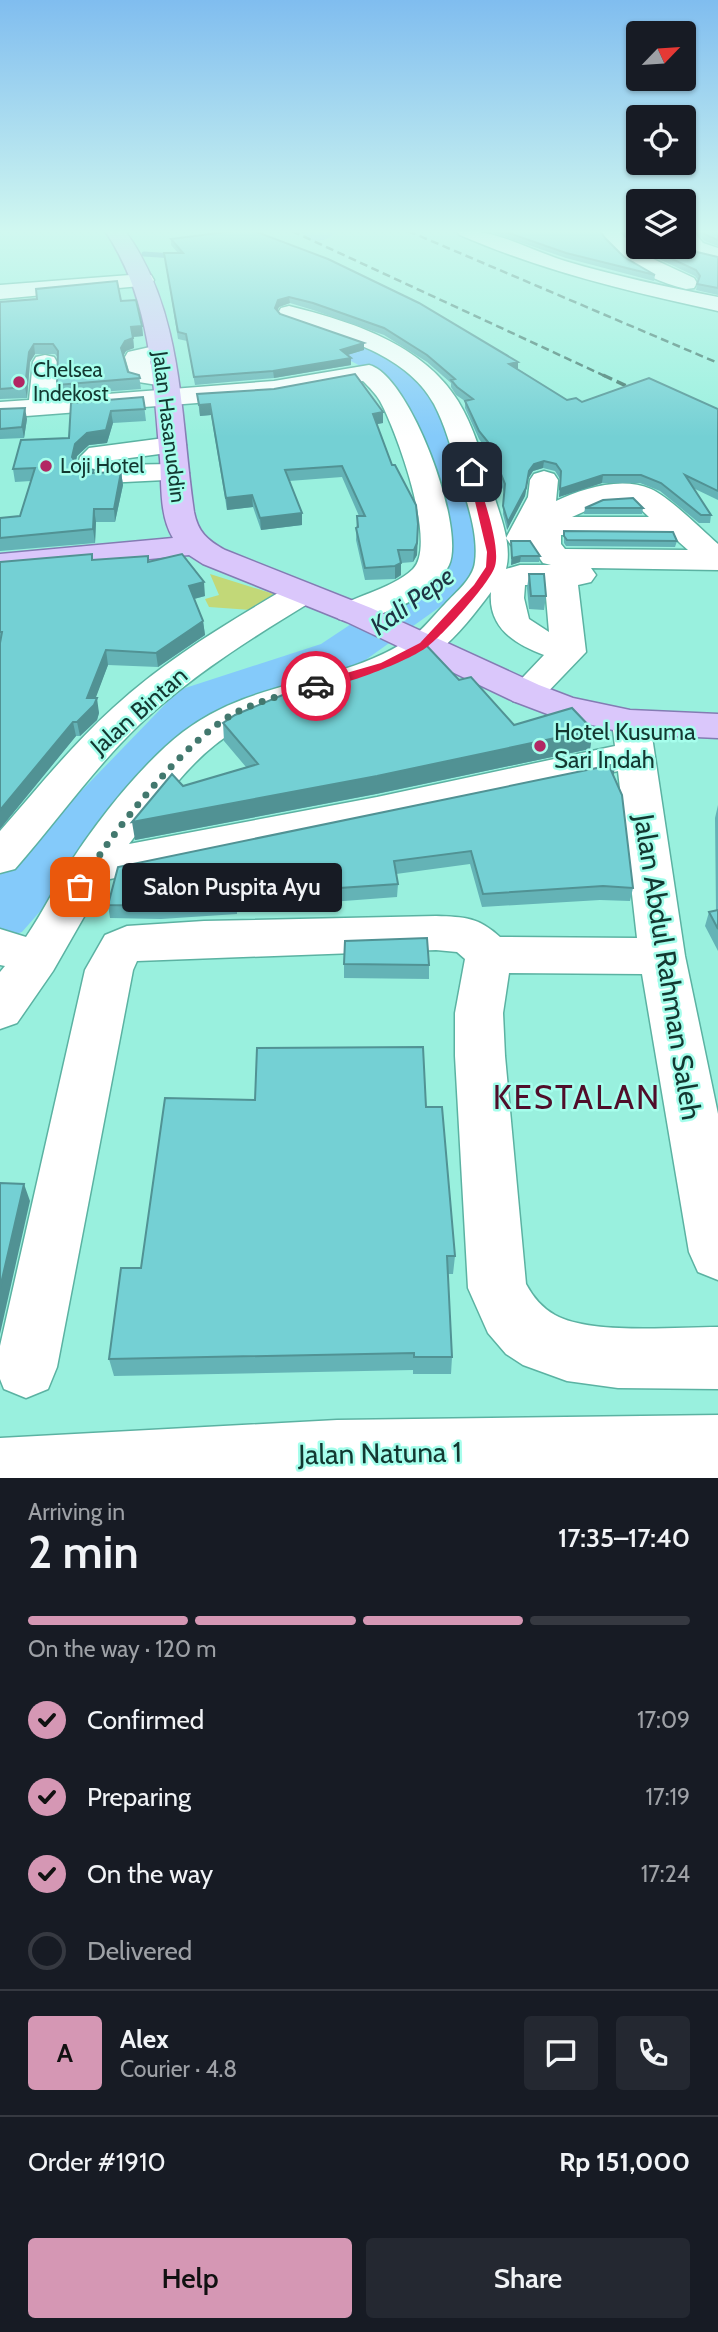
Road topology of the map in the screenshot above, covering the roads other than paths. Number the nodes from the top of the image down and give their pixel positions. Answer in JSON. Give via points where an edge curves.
{"nodes":[{"id":1,"x":149,"y":300,"type":"edge"},
{"id":2,"x":699,"y":300,"type":"edge"},
{"id":3,"x":718,"y":304,"type":"edge"},
{"id":4,"x":289,"y":313,"type":"dead end"},
{"id":5,"x":45,"y":362,"type":"dead end"},
{"id":6,"x":165,"y":387,"type":"junction"},
{"id":7,"x":42,"y":407,"type":"junction"},
{"id":8,"x":0,"y":410,"type":"edge"},
{"id":9,"x":544,"y":480,"type":"dead end"},
{"id":10,"x":195,"y":545,"type":"junction"},
{"id":11,"x":0,"y":564,"type":"edge"},
{"id":12,"x":718,"y":565,"type":"edge"},
{"id":13,"x":490,"y":567,"type":"junction"},
{"id":14,"x":561,"y":575,"type":"junction"},
{"id":15,"x":302,"y":593,"type":"junction"},
{"id":16,"x":355,"y":614,"type":"junction"},
{"id":17,"x":417,"y":642,"type":"junction"},
{"id":18,"x":568,"y":652,"type":"junction"},
{"id":19,"x":526,"y":694,"type":"junction"},
{"id":20,"x":718,"y":711,"type":"edge"},
{"id":21,"x":718,"y":726,"type":"edge"},
{"id":22,"x":639,"y":733,"type":"junction"},
{"id":23,"x":0,"y":858,"type":"edge"},
{"id":24,"x":90,"y":867,"type":"junction"},
{"id":25,"x":19,"y":953,"type":"edge"},
{"id":26,"x":489,"y":954,"type":"junction"},
{"id":27,"x":662,"y":956,"type":"junction"},
{"id":28,"x":0,"y":1009,"type":"edge"},
{"id":29,"x":702,"y":1081,"type":"edge"},
{"id":30,"x":718,"y":1252,"type":"edge"},
{"id":31,"x":718,"y":1358,"type":"edge"},
{"id":32,"x":26,"y":1367,"type":"dead end"},
{"id":33,"x":718,"y":1447,"type":"edge"},
{"id":34,"x":571,"y":1465,"type":"edge"},
{"id":35,"x":0,"y":1471,"type":"edge"},
{"id":36,"x":62,"y":1472,"type":"edge"}],
"edges":[{"from":1,"to":6,"type":"main road","name":"Jalan Hasanuddin"},
{"from":2,"to":3,"type":"street"},
{"from":4,"to":13,"type":"street","via":[[388,348],[434,385],[464,443],[492,552]]},
{"from":5,"to":7,"type":"street"},
{"from":6,"to":7,"type":"street"},
{"from":6,"to":10,"type":"main road","name":"Jalan Hasanuddin","via":[[181,522]]},
{"from":6,"to":16,"type":"street","via":[[274,390],[369,372],[380,383],[407,431],[439,546],[435,563],[410,587]]},
{"from":7,"to":8,"type":"street"},
{"from":9,"to":13,"type":"street","via":[[543,497],[523,537],[505,559]]},
{"from":10,"to":11,"type":"main road"},
{"from":10,"to":15,"type":"main road"},
{"from":12,"to":12,"type":"street","via":[[560,558],[545,545],[548,526],[557,513],[588,498],[632,491]]},
{"from":12,"to":14,"type":"street"},
{"from":13,"to":17,"type":"street","via":[[478,587]]},
{"from":14,"to":18,"type":"street"},
{"from":14,"to":18,"type":"street","via":[[514,576],[509,580],[506,608],[521,632]]},
{"from":15,"to":16,"type":"main road"},
{"from":15,"to":23,"type":"street","name":"Jalan Bintan","via":[[139,704],[105,736]]},
{"from":16,"to":17,"type":"main road"},
{"from":17,"to":19,"type":"main road"},
{"from":17,"to":24,"type":"street","via":[[369,671],[251,705],[217,724],[161,780]]},
{"from":18,"to":19,"type":"street"},
{"from":19,"to":22,"type":"main road"},
{"from":20,"to":22,"type":"main road"},
{"from":21,"to":22,"type":"main road"},
{"from":22,"to":24,"type":"street","via":[[377,811]]},
{"from":22,"to":27,"type":"street","name":"Jalan Abdul Rahman Saleh"},
{"from":24,"to":25,"type":"street"},
{"from":25,"to":28,"type":"street"},
{"from":26,"to":27,"type":"street"},
{"from":26,"to":31,"type":"street","via":[[480,1013],[480,1056],[498,1288],[509,1315],[527,1334],[553,1348],[598,1356]]},
{"from":26,"to":32,"type":"street","via":[[468,935],[436,933],[140,941],[121,948],[109,970]]},
{"from":27,"to":29,"type":"street","name":"Jalan Abdul Rahman Saleh"},
{"from":29,"to":30,"type":"street","name":"Jalan Abdul Rahman Saleh"},
{"from":33,"to":34,"type":"street","name":"Jalan Natuna 1"},
{"from":34,"to":36,"type":"street","name":"Jalan Natuna 1","via":[[337,1452]]},
{"from":35,"to":36,"type":"street","name":"Jalan Natuna 1"}]}
